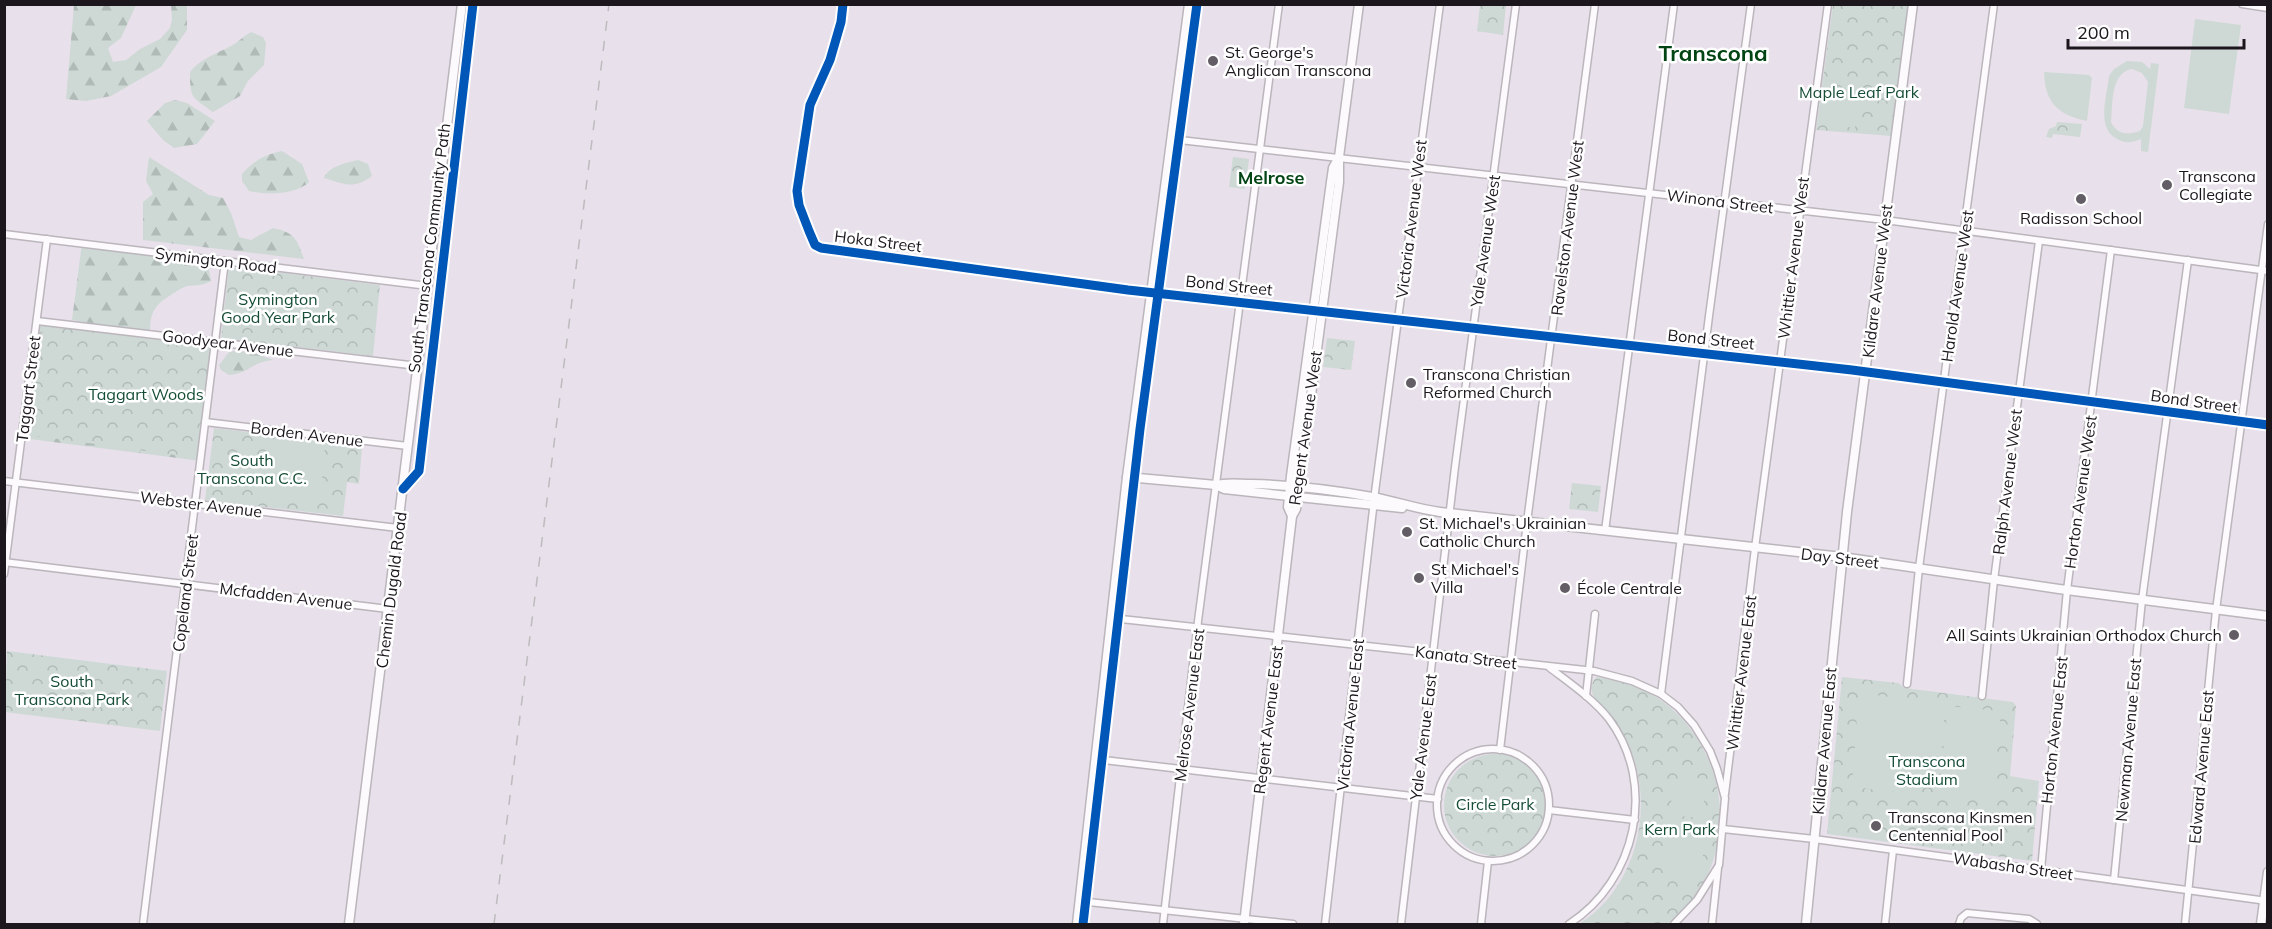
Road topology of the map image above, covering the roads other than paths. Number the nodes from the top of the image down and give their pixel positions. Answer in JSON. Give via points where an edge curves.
{"nodes":[{"id":1,"x":462,"y":4,"type":"edge"},
{"id":2,"x":843,"y":4,"type":"edge"},
{"id":3,"x":1189,"y":4,"type":"edge"},
{"id":4,"x":1279,"y":4,"type":"edge"},
{"id":5,"x":1359,"y":4,"type":"edge"},
{"id":6,"x":1440,"y":4,"type":"edge"},
{"id":7,"x":1516,"y":4,"type":"edge"},
{"id":8,"x":1595,"y":4,"type":"edge"},
{"id":9,"x":1674,"y":4,"type":"edge"},
{"id":10,"x":1751,"y":4,"type":"edge"},
{"id":11,"x":1828,"y":4,"type":"edge"},
{"id":12,"x":1913,"y":4,"type":"edge"},
{"id":13,"x":1994,"y":4,"type":"edge"},
{"id":14,"x":2242,"y":4,"type":"edge"},
{"id":15,"x":2268,"y":8,"type":"edge"},
{"id":16,"x":1171,"y":139,"type":"junction"},
{"id":17,"x":1259,"y":148,"type":"junction"},
{"id":18,"x":1339,"y":157,"type":"junction"},
{"id":19,"x":1418,"y":166,"type":"junction"},
{"id":20,"x":1494,"y":175,"type":"junction"},
{"id":21,"x":1572,"y":183,"type":"junction"},
{"id":22,"x":1648,"y":193,"type":"junction"},
{"id":23,"x":1724,"y":202,"type":"junction"},
{"id":24,"x":1800,"y":211,"type":"junction"},
{"id":25,"x":1885,"y":220,"type":"junction"},
{"id":26,"x":2268,"y":224,"type":"edge"},
{"id":27,"x":1965,"y":230,"type":"junction"},
{"id":28,"x":4,"y":234,"type":"edge"},
{"id":29,"x":47,"y":239,"type":"junction"},
{"id":30,"x":2039,"y":241,"type":"junction"},
{"id":31,"x":2111,"y":250,"type":"junction"},
{"id":32,"x":2188,"y":260,"type":"junction"},
{"id":33,"x":225,"y":261,"type":"junction"},
{"id":34,"x":2265,"y":271,"type":"edge"},
{"id":35,"x":428,"y":286,"type":"junction"},
{"id":36,"x":1151,"y":292,"type":"junction"},
{"id":37,"x":1240,"y":302,"type":"junction"},
{"id":38,"x":1318,"y":310,"type":"junction"},
{"id":39,"x":1398,"y":319,"type":"junction"},
{"id":40,"x":37,"y":321,"type":"junction"},
{"id":41,"x":1473,"y":328,"type":"junction"},
{"id":42,"x":1553,"y":337,"type":"junction"},
{"id":43,"x":215,"y":342,"type":"junction"},
{"id":44,"x":1628,"y":345,"type":"junction"},
{"id":45,"x":1704,"y":353,"type":"junction"},
{"id":46,"x":1780,"y":362,"type":"junction"},
{"id":47,"x":418,"y":366,"type":"junction"},
{"id":48,"x":1866,"y":372,"type":"junction"},
{"id":49,"x":1944,"y":382,"type":"junction"},
{"id":50,"x":2018,"y":393,"type":"junction"},
{"id":51,"x":2092,"y":403,"type":"junction"},
{"id":52,"x":2166,"y":412,"type":"junction"},
{"id":53,"x":205,"y":422,"type":"junction"},
{"id":54,"x":2240,"y":422,"type":"junction"},
{"id":55,"x":2268,"y":425,"type":"edge"},
{"id":56,"x":408,"y":446,"type":"junction"},
{"id":57,"x":1127,"y":477,"type":"junction"},
{"id":58,"x":4,"y":481,"type":"edge"},
{"id":59,"x":16,"y":482,"type":"junction"},
{"id":60,"x":1216,"y":485,"type":"junction"},
{"id":61,"x":1294,"y":492,"type":"junction"},
{"id":62,"x":1374,"y":502,"type":"junction"},
{"id":63,"x":196,"y":503,"type":"junction"},
{"id":64,"x":1449,"y":514,"type":"junction"},
{"id":65,"x":1292,"y":516,"type":"joint"},
{"id":66,"x":1527,"y":522,"type":"junction"},
{"id":67,"x":398,"y":528,"type":"junction"},
{"id":68,"x":1605,"y":531,"type":"junction"},
{"id":69,"x":1680,"y":540,"type":"junction"},
{"id":70,"x":1755,"y":548,"type":"junction"},
{"id":71,"x":1842,"y":557,"type":"junction"},
{"id":72,"x":5,"y":562,"type":"edge"},
{"id":73,"x":1919,"y":568,"type":"junction"},
{"id":74,"x":4,"y":574,"type":"edge"},
{"id":75,"x":1994,"y":580,"type":"junction"},
{"id":76,"x":185,"y":584,"type":"junction"},
{"id":77,"x":2067,"y":590,"type":"junction"},
{"id":78,"x":2142,"y":600,"type":"junction"},
{"id":79,"x":388,"y":609,"type":"junction"},
{"id":80,"x":2216,"y":610,"type":"junction"},
{"id":81,"x":1595,"y":614,"type":"dead end"},
{"id":82,"x":2268,"y":616,"type":"edge"},
{"id":83,"x":1112,"y":618,"type":"junction"},
{"id":84,"x":1198,"y":626,"type":"junction"},
{"id":85,"x":1278,"y":636,"type":"junction"},
{"id":86,"x":1357,"y":645,"type":"junction"},
{"id":87,"x":1433,"y":653,"type":"junction"},
{"id":88,"x":1511,"y":662,"type":"junction"},
{"id":89,"x":1550,"y":667,"type":"junction"},
{"id":90,"x":1588,"y":670,"type":"junction"},
{"id":91,"x":1907,"y":684,"type":"dead end"},
{"id":92,"x":1661,"y":694,"type":"junction"},
{"id":93,"x":1586,"y":696,"type":"junction"},
{"id":94,"x":1982,"y":696,"type":"dead end"},
{"id":95,"x":1500,"y":750,"type":"junction"},
{"id":96,"x":1095,"y":759,"type":"junction"},
{"id":97,"x":1181,"y":768,"type":"junction"},
{"id":98,"x":1261,"y":778,"type":"junction"},
{"id":99,"x":1342,"y":787,"type":"junction"},
{"id":100,"x":1416,"y":796,"type":"junction"},
{"id":101,"x":1725,"y":798,"type":"junction"},
{"id":102,"x":1438,"y":799,"type":"junction"},
{"id":103,"x":1549,"y":810,"type":"junction"},
{"id":104,"x":1635,"y":820,"type":"junction"},
{"id":105,"x":1723,"y":829,"type":"junction"},
{"id":106,"x":1814,"y":839,"type":"junction"},
{"id":107,"x":1893,"y":850,"type":"junction"},
{"id":108,"x":1488,"y":861,"type":"junction"},
{"id":109,"x":1719,"y":865,"type":"junction"},
{"id":110,"x":2041,"y":870,"type":"junction"},
{"id":111,"x":2268,"y":872,"type":"edge"},
{"id":112,"x":2114,"y":880,"type":"junction"},
{"id":113,"x":2190,"y":890,"type":"junction"},
{"id":114,"x":1079,"y":901,"type":"junction"},
{"id":115,"x":2266,"y":901,"type":"edge"},
{"id":116,"x":1164,"y":910,"type":"junction"},
{"id":117,"x":1244,"y":922,"type":"edge"},
{"id":118,"x":143,"y":924,"type":"edge"},
{"id":119,"x":349,"y":924,"type":"edge"},
{"id":120,"x":1077,"y":924,"type":"edge"},
{"id":121,"x":1163,"y":924,"type":"edge"},
{"id":122,"x":1293,"y":924,"type":"edge"},
{"id":123,"x":1325,"y":924,"type":"edge"},
{"id":124,"x":1401,"y":924,"type":"edge"},
{"id":125,"x":1481,"y":924,"type":"edge"},
{"id":126,"x":1569,"y":924,"type":"edge"},
{"id":127,"x":1674,"y":924,"type":"edge"},
{"id":128,"x":1712,"y":924,"type":"edge"},
{"id":129,"x":1806,"y":924,"type":"edge"},
{"id":130,"x":1885,"y":924,"type":"edge"},
{"id":131,"x":1959,"y":924,"type":"edge"},
{"id":132,"x":2037,"y":924,"type":"edge"},
{"id":133,"x":2185,"y":924,"type":"edge"},
{"id":134,"x":2261,"y":924,"type":"edge"}],
"edges":[{"from":1,"to":35,"type":"street","name":"Chemin Dugald Road"},
{"from":2,"to":36,"type":"street","name":"Hoka Street","via":[[830,60],[810,105],[797,191],[815,244],[826,249]]},
{"from":3,"to":16,"type":"street"},
{"from":4,"to":17,"type":"street","name":"Melrose Avenue East"},
{"from":5,"to":18,"type":"street","name":"Regent Avenue West"},
{"from":6,"to":19,"type":"street","name":"Victoria Avenue West"},
{"from":7,"to":20,"type":"street","name":"Yale Avenue West"},
{"from":8,"to":21,"type":"street","name":"Ravelston Avenue West"},
{"from":9,"to":22,"type":"street"},
{"from":10,"to":23,"type":"street"},
{"from":11,"to":24,"type":"street","name":"Whittier Avenue West"},
{"from":12,"to":25,"type":"street","name":"Kildare Avenue West"},
{"from":13,"to":27,"type":"street","name":"Harold Avenue West"},
{"from":14,"to":15,"type":"street"},
{"from":16,"to":17,"type":"street","name":"Winona Street"},
{"from":16,"to":36,"type":"street"},
{"from":17,"to":18,"type":"street","name":"Winona Street"},
{"from":17,"to":37,"type":"street","name":"Melrose Avenue East"},
{"from":18,"to":19,"type":"street","name":"Winona Street"},
{"from":18,"to":38,"type":"street","name":"Regent Avenue West","via":[[1330,182]]},
{"from":19,"to":20,"type":"street","name":"Winona Street"},
{"from":19,"to":39,"type":"street","name":"Victoria Avenue West"},
{"from":20,"to":21,"type":"street","name":"Winona Street"},
{"from":20,"to":41,"type":"street","name":"Yale Avenue West"},
{"from":21,"to":22,"type":"street","name":"Winona Street"},
{"from":21,"to":42,"type":"street","name":"Ravelston Avenue West"},
{"from":22,"to":23,"type":"street","name":"Winona Street"},
{"from":22,"to":44,"type":"street"},
{"from":23,"to":24,"type":"street","name":"Winona Street"},
{"from":23,"to":45,"type":"street"},
{"from":24,"to":25,"type":"street","name":"Winona Street"},
{"from":24,"to":46,"type":"street","name":"Whittier Avenue West"},
{"from":25,"to":27,"type":"street","name":"Winona Street"},
{"from":25,"to":48,"type":"street","name":"Kildare Avenue West"},
{"from":26,"to":34,"type":"street","name":"Edward Avenue East"},
{"from":27,"to":30,"type":"street","name":"Winona Street"},
{"from":27,"to":49,"type":"street","name":"Harold Avenue West"},
{"from":28,"to":29,"type":"street","name":"Symington Road"},
{"from":29,"to":33,"type":"street","name":"Symington Road"},
{"from":29,"to":40,"type":"street","name":"Taggart Street"},
{"from":30,"to":31,"type":"street","name":"Winona Street"},
{"from":30,"to":50,"type":"street","name":"Ralph Avenue West"},
{"from":31,"to":32,"type":"street","name":"Winona Street"},
{"from":31,"to":51,"type":"street","name":"Horton Avenue West"},
{"from":32,"to":34,"type":"street","name":"Winona Street"},
{"from":32,"to":52,"type":"street","name":"Newman Avenue East"},
{"from":33,"to":35,"type":"street","name":"Symington Road"},
{"from":33,"to":43,"type":"street","name":"Copeland Street"},
{"from":34,"to":54,"type":"street","name":"Edward Avenue East"},
{"from":35,"to":47,"type":"street","name":"Chemin Dugald Road"},
{"from":36,"to":37,"type":"street","name":"Bond Street"},
{"from":36,"to":57,"type":"street"},
{"from":37,"to":38,"type":"street","name":"Bond Street"},
{"from":37,"to":60,"type":"street","name":"Melrose Avenue East"},
{"from":38,"to":39,"type":"street","name":"Bond Street"},
{"from":38,"to":61,"type":"street","name":"Regent Avenue West"},
{"from":39,"to":41,"type":"street","name":"Bond Street"},
{"from":39,"to":62,"type":"street","name":"Victoria Avenue West"},
{"from":40,"to":43,"type":"street","name":"Goodyear Avenue"},
{"from":40,"to":59,"type":"street","name":"Taggart Street"},
{"from":41,"to":42,"type":"street","name":"Bond Street"},
{"from":41,"to":64,"type":"street","name":"Yale Avenue West"},
{"from":42,"to":44,"type":"street","name":"Bond Street"},
{"from":42,"to":66,"type":"street","name":"Ravelston Avenue West"},
{"from":43,"to":47,"type":"street","name":"Goodyear Avenue"},
{"from":43,"to":53,"type":"street","name":"Copeland Street"},
{"from":44,"to":45,"type":"street","name":"Bond Street"},
{"from":44,"to":68,"type":"street"},
{"from":45,"to":46,"type":"street","name":"Bond Street"},
{"from":45,"to":69,"type":"street"},
{"from":46,"to":48,"type":"street","name":"Bond Street"},
{"from":46,"to":70,"type":"street","name":"Whittier Avenue West"},
{"from":47,"to":56,"type":"street","name":"Chemin Dugald Road"},
{"from":48,"to":49,"type":"street","name":"Bond Street"},
{"from":48,"to":71,"type":"street","name":"Kildare Avenue West"},
{"from":49,"to":50,"type":"street","name":"Bond Street"},
{"from":49,"to":73,"type":"street","name":"Harold Avenue West"},
{"from":50,"to":51,"type":"street","name":"Bond Street"},
{"from":50,"to":75,"type":"street","name":"Ralph Avenue West"},
{"from":51,"to":52,"type":"street","name":"Bond Street"},
{"from":51,"to":77,"type":"street","name":"Horton Avenue West"},
{"from":52,"to":54,"type":"street","name":"Bond Street"},
{"from":52,"to":78,"type":"street","name":"Newman Avenue East"},
{"from":53,"to":56,"type":"street","name":"Borden Avenue"},
{"from":53,"to":63,"type":"street","name":"Copeland Street"},
{"from":54,"to":55,"type":"street","name":"Bond Street"},
{"from":54,"to":80,"type":"street","name":"Edward Avenue East"},
{"from":56,"to":67,"type":"street","name":"Chemin Dugald Road"},
{"from":57,"to":60,"type":"street","name":"Day Street"},
{"from":57,"to":83,"type":"street"},
{"from":58,"to":59,"type":"street","name":"Webster Avenue"},
{"from":59,"to":63,"type":"street","name":"Webster Avenue"},
{"from":59,"to":72,"type":"street","name":"Taggart Street"},
{"from":60,"to":61,"type":"street","name":"Day Street","via":[[1224,489]]},
{"from":60,"to":84,"type":"street","name":"Melrose Avenue East"},
{"from":61,"to":62,"type":"street","name":"Day Street"},
{"from":61,"to":65,"type":"street","name":"Regent Avenue West","via":[[1296,509]]},
{"from":62,"to":64,"type":"street","name":"Day Street"},
{"from":62,"to":86,"type":"street","name":"Victoria Avenue East"},
{"from":63,"to":67,"type":"street","name":"Webster Avenue"},
{"from":63,"to":76,"type":"street","name":"Copeland Street"},
{"from":64,"to":66,"type":"street","name":"Day Street"},
{"from":64,"to":87,"type":"street","name":"Yale Avenue East"},
{"from":65,"to":85,"type":"street","name":"Regent Avenue East"},
{"from":66,"to":68,"type":"street","name":"Day Street"},
{"from":66,"to":88,"type":"street","name":"Ravelston Avenue West"},
{"from":67,"to":79,"type":"street","name":"Chemin Dugald Road"},
{"from":68,"to":69,"type":"street","name":"Day Street"},
{"from":69,"to":70,"type":"street","name":"Day Street"},
{"from":69,"to":92,"type":"street"},
{"from":70,"to":71,"type":"street","name":"Day Street"},
{"from":70,"to":101,"type":"street","name":"Whittier Avenue East"},
{"from":71,"to":73,"type":"street","name":"Day Street"},
{"from":71,"to":106,"type":"street","name":"Kildare Avenue East"},
{"from":72,"to":74,"type":"street","name":"Taggart Street"},
{"from":72,"to":76,"type":"street","name":"Mcfadden Avenue"},
{"from":73,"to":75,"type":"street","name":"Day Street"},
{"from":73,"to":91,"type":"street","name":"Harold Avenue West"},
{"from":75,"to":77,"type":"street","name":"Day Street"},
{"from":75,"to":94,"type":"street","name":"Ralph Avenue West"},
{"from":76,"to":79,"type":"street","name":"Mcfadden Avenue"},
{"from":76,"to":118,"type":"street","name":"Copeland Street"},
{"from":77,"to":78,"type":"street","name":"Day Street"},
{"from":77,"to":110,"type":"street","name":"Horton Avenue East"},
{"from":78,"to":80,"type":"street","name":"Day Street"},
{"from":78,"to":112,"type":"street","name":"Newman Avenue East"},
{"from":79,"to":119,"type":"street","name":"Chemin Dugald Road"},
{"from":80,"to":82,"type":"street","name":"Day Street"},
{"from":80,"to":113,"type":"street","name":"Edward Avenue East"},
{"from":81,"to":90,"type":"street"},
{"from":83,"to":84,"type":"street","name":"Kanata Street"},
{"from":83,"to":96,"type":"street"},
{"from":84,"to":85,"type":"street","name":"Kanata Street"},
{"from":84,"to":97,"type":"street","name":"Melrose Avenue East"},
{"from":85,"to":86,"type":"street","name":"Kanata Street"},
{"from":85,"to":98,"type":"street","name":"Regent Avenue East"},
{"from":86,"to":87,"type":"street","name":"Kanata Street"},
{"from":86,"to":99,"type":"street","name":"Victoria Avenue East"},
{"from":87,"to":88,"type":"street","name":"Kanata Street"},
{"from":87,"to":100,"type":"street","name":"Yale Avenue East"},
{"from":88,"to":89,"type":"street","name":"Kanata Street"},
{"from":88,"to":95,"type":"street","name":"Ravelston Avenue West"},
{"from":89,"to":90,"type":"street","name":"Kanata Street"},
{"from":89,"to":93,"type":"street"},
{"from":90,"to":92,"type":"street","name":"Kanata Street","via":[[1614,675]]},
{"from":90,"to":93,"type":"street"},
{"from":92,"to":101,"type":"street","name":"Kanata Street","via":[[1694,725],[1710,751]]},
{"from":93,"to":104,"type":"street","via":[[1610,720],[1629,760]]},
{"from":95,"to":102,"type":"street","via":[[1478,752],[1459,761],[1445,778]]},
{"from":95,"to":103,"type":"street","via":[[1519,756],[1538,772],[1547,790]]},
{"from":96,"to":97,"type":"street"},
{"from":96,"to":114,"type":"street"},
{"from":97,"to":98,"type":"street"},
{"from":97,"to":116,"type":"street","name":"Melrose Avenue East"},
{"from":98,"to":99,"type":"street"},
{"from":98,"to":117,"type":"street","name":"Regent Avenue East"},
{"from":99,"to":100,"type":"street"},
{"from":99,"to":123,"type":"street","name":"Victoria Avenue East"},
{"from":100,"to":102,"type":"street"},
{"from":100,"to":124,"type":"street","name":"Yale Avenue East"},
{"from":101,"to":105,"type":"street","name":"Kanata Street"},
{"from":102,"to":108,"type":"street","via":[[1441,823],[1450,840],[1470,855]]},
{"from":103,"to":104,"type":"street"},
{"from":103,"to":108,"type":"street","via":[[1544,828],[1531,846],[1511,858]]},
{"from":104,"to":126,"type":"street","via":[[1622,866],[1610,885],[1587,912]]},
{"from":105,"to":106,"type":"street","name":"Wabasha Street"},
{"from":105,"to":109,"type":"street","name":"Kanata Street"},
{"from":106,"to":107,"type":"street","name":"Wabasha Street"},
{"from":106,"to":129,"type":"street","name":"Kildare Avenue East"},
{"from":107,"to":110,"type":"street","name":"Wabasha Street"},
{"from":107,"to":130,"type":"street"},
{"from":108,"to":125,"type":"street"},
{"from":109,"to":127,"type":"street","via":[[1697,900]]},
{"from":109,"to":128,"type":"street"},
{"from":110,"to":112,"type":"street","name":"Wabasha Street"},
{"from":111,"to":115,"type":"street"},
{"from":112,"to":113,"type":"street","name":"Wabasha Street"},
{"from":113,"to":115,"type":"street","name":"Wabasha Street"},
{"from":113,"to":133,"type":"street","name":"Edward Avenue East"},
{"from":114,"to":116,"type":"street"},
{"from":114,"to":120,"type":"street"},
{"from":115,"to":134,"type":"street"},
{"from":116,"to":117,"type":"street"},
{"from":116,"to":121,"type":"street","name":"Melrose Avenue East"},
{"from":117,"to":122,"type":"street"},
{"from":131,"to":132,"type":"street","via":[[1967,913],[2029,919]]}]}
